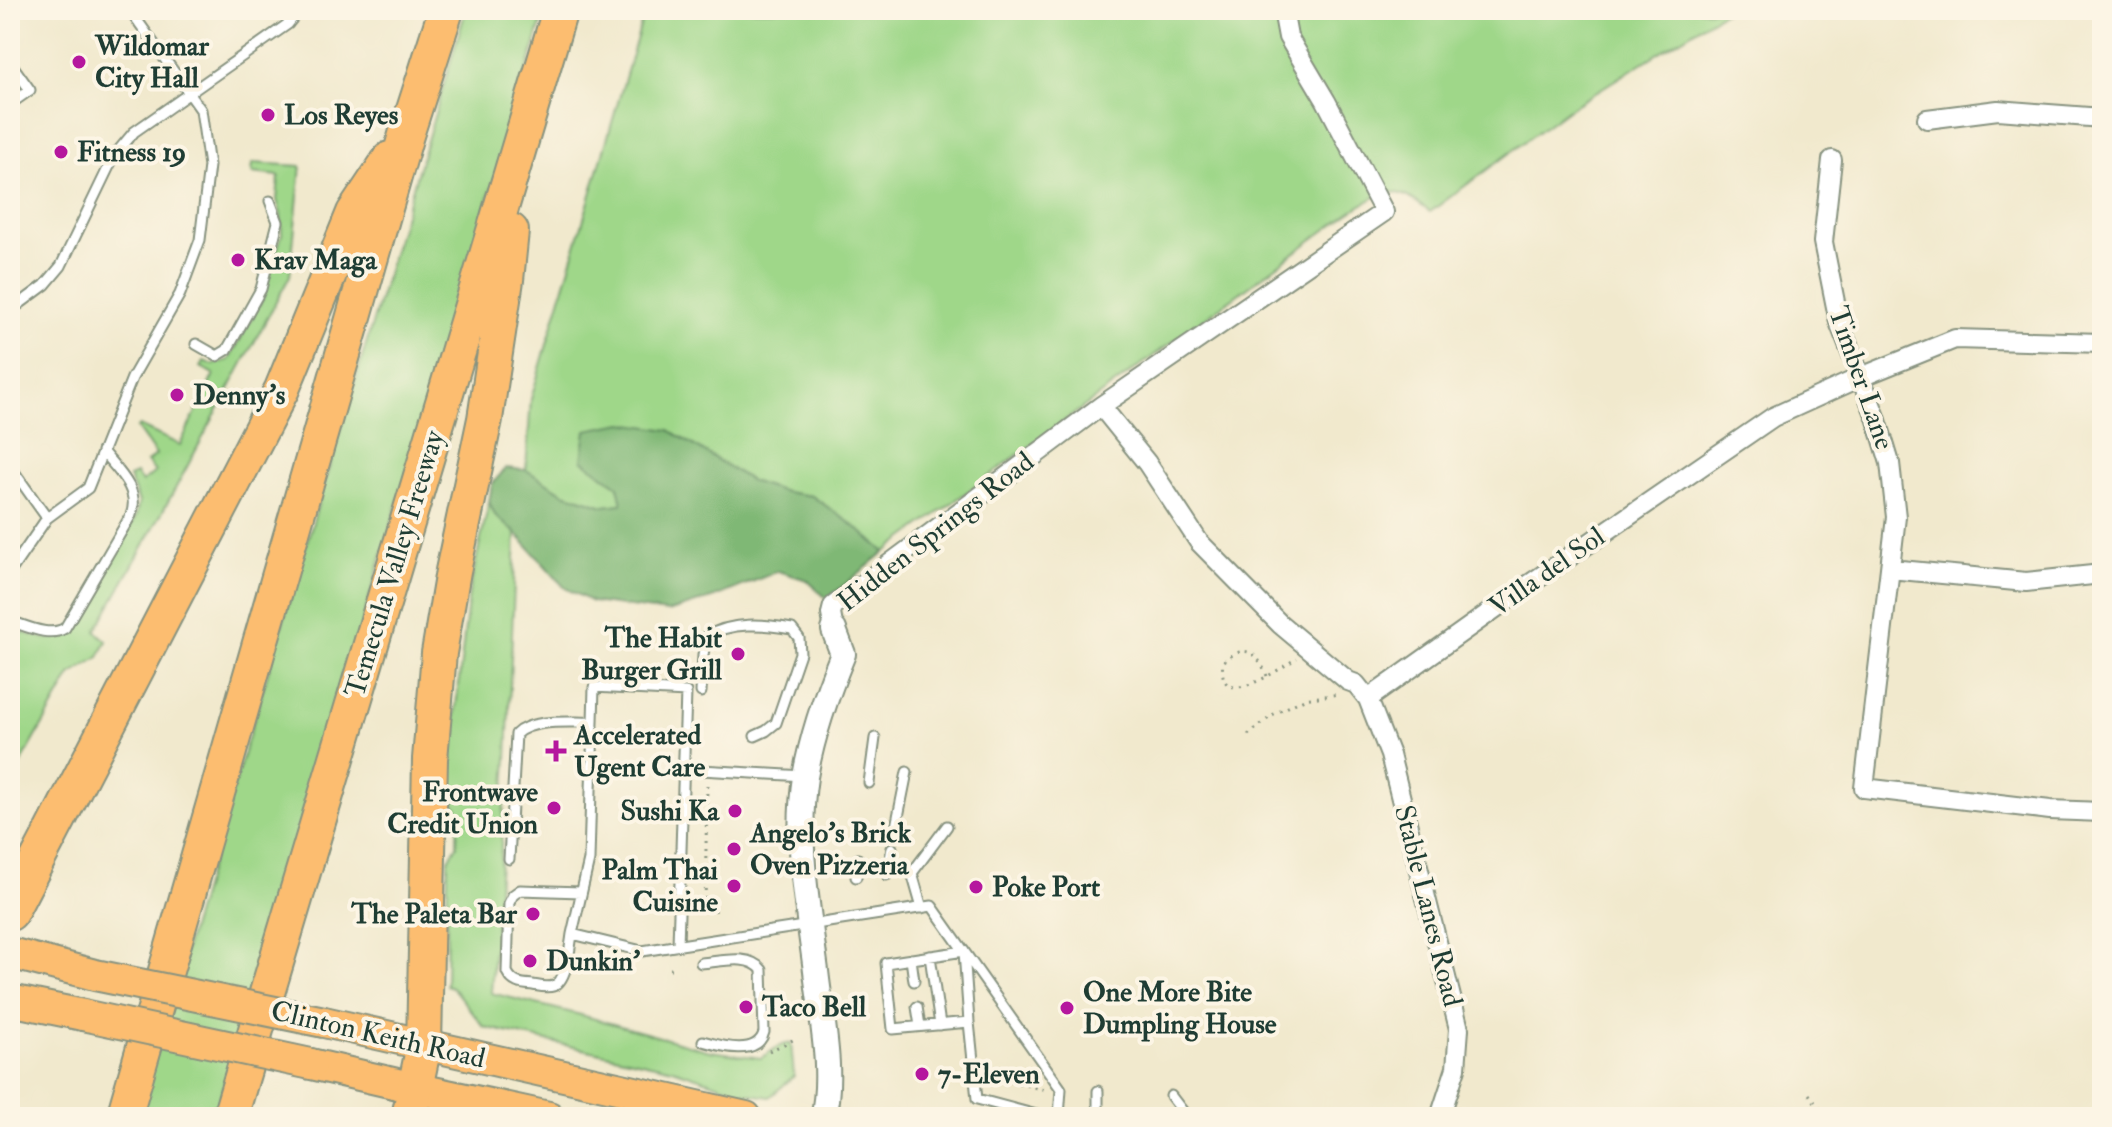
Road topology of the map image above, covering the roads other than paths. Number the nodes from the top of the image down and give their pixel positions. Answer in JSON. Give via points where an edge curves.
{"nodes":[{"id":1,"x":130,"y":10,"type":"edge"},
{"id":2,"x":299,"y":10,"type":"edge"},
{"id":3,"x":446,"y":10,"type":"edge"},
{"id":4,"x":560,"y":10,"type":"edge"},
{"id":5,"x":1283,"y":10,"type":"edge"},
{"id":6,"x":10,"y":62,"type":"edge"},
{"id":7,"x":189,"y":92,"type":"junction"},
{"id":8,"x":10,"y":104,"type":"edge"},
{"id":9,"x":2102,"y":118,"type":"edge"},
{"id":10,"x":1927,"y":119,"type":"dead end"},
{"id":11,"x":406,"y":135,"type":"junction"},
{"id":12,"x":520,"y":147,"type":"junction"},
{"id":13,"x":1832,"y":160,"type":"dead end"},
{"id":14,"x":270,"y":201,"type":"dead end"},
{"id":15,"x":10,"y":311,"type":"edge"},
{"id":16,"x":2102,"y":343,"type":"edge"},
{"id":17,"x":196,"y":344,"type":"dead end"},
{"id":18,"x":1861,"y":377,"type":"junction"},
{"id":19,"x":1101,"y":406,"type":"junction"},
{"id":20,"x":102,"y":451,"type":"junction"},
{"id":21,"x":10,"y":466,"type":"edge"},
{"id":22,"x":47,"y":518,"type":"junction"},
{"id":23,"x":1890,"y":569,"type":"junction"},
{"id":24,"x":10,"y":572,"type":"edge"},
{"id":25,"x":2102,"y":574,"type":"edge"},
{"id":26,"x":10,"y":621,"type":"edge"},
{"id":27,"x":834,"y":630,"type":"joint"},
{"id":28,"x":1362,"y":691,"type":"junction"},
{"id":29,"x":701,"y":692,"type":"dead end"},
{"id":30,"x":593,"y":722,"type":"junction"},
{"id":31,"x":755,"y":736,"type":"dead end"},
{"id":32,"x":875,"y":738,"type":"dead end"},
{"id":33,"x":684,"y":769,"type":"junction"},
{"id":34,"x":907,"y":772,"type":"dead end"},
{"id":35,"x":805,"y":776,"type":"junction"},
{"id":36,"x":869,"y":783,"type":"dead end"},
{"id":37,"x":2102,"y":812,"type":"edge"},
{"id":38,"x":947,"y":826,"type":"dead end"},
{"id":39,"x":896,"y":827,"type":"dead end"},
{"id":40,"x":892,"y":848,"type":"dead end"},
{"id":41,"x":509,"y":859,"type":"dead end"},
{"id":42,"x":858,"y":859,"type":"dead end"},
{"id":43,"x":887,"y":875,"type":"dead end"},
{"id":44,"x":856,"y":877,"type":"dead end"},
{"id":45,"x":581,"y":892,"type":"junction"},
{"id":46,"x":922,"y":908,"type":"junction"},
{"id":47,"x":10,"y":913,"type":"edge"},
{"id":48,"x":810,"y":924,"type":"junction"},
{"id":49,"x":572,"y":934,"type":"junction"},
{"id":50,"x":678,"y":945,"type":"junction"},
{"id":51,"x":964,"y":951,"type":"junction"},
{"id":52,"x":10,"y":953,"type":"edge"},
{"id":53,"x":930,"y":956,"type":"junction"},
{"id":54,"x":911,"y":959,"type":"junction"},
{"id":55,"x":701,"y":963,"type":"dead end"},
{"id":56,"x":914,"y":981,"type":"dead end"},
{"id":57,"x":10,"y":1000,"type":"edge"},
{"id":58,"x":917,"y":1007,"type":"dead end"},
{"id":59,"x":969,"y":1022,"type":"junction"},
{"id":60,"x":940,"y":1025,"type":"junction"},
{"id":61,"x":920,"y":1026,"type":"junction"},
{"id":62,"x":703,"y":1041,"type":"dead end"},
{"id":63,"x":424,"y":1045,"type":"junction"},
{"id":64,"x":1098,"y":1091,"type":"dead end"},
{"id":65,"x":1171,"y":1096,"type":"dead end"},
{"id":66,"x":412,"y":1103,"type":"edge"},
{"id":67,"x":124,"y":1117,"type":"edge"},
{"id":68,"x":230,"y":1117,"type":"edge"},
{"id":69,"x":549,"y":1117,"type":"edge"},
{"id":70,"x":746,"y":1117,"type":"edge"},
{"id":71,"x":823,"y":1117,"type":"edge"},
{"id":72,"x":1044,"y":1117,"type":"edge"},
{"id":73,"x":1059,"y":1117,"type":"edge"},
{"id":74,"x":1098,"y":1117,"type":"edge"},
{"id":75,"x":1187,"y":1117,"type":"edge"},
{"id":76,"x":1440,"y":1117,"type":"edge"}],
"edges":[{"from":1,"to":7,"type":"lane"},
{"from":2,"to":7,"type":"lane","via":[[288,24]]},
{"from":3,"to":11,"type":"highway"},
{"from":4,"to":12,"type":"highway","name":"Temecula Valley Freeway"},
{"from":5,"to":19,"type":"street","name":"Hidden Springs Road","via":[[1288,37],[1384,212]]},
{"from":6,"to":8,"type":"lane","via":[[30,90]]},
{"from":7,"to":15,"type":"lane","via":[[134,132],[114,156],[61,266]]},
{"from":7,"to":20,"type":"lane","via":[[201,110],[209,166],[200,240],[180,294],[132,378]]},
{"from":9,"to":10,"type":"street","via":[[1998,110]]},
{"from":11,"to":47,"type":"highway","via":[[354,213],[282,389]]},
{"from":11,"to":67,"type":"highway"},
{"from":12,"to":63,"type":"highway","via":[[485,419],[439,653],[430,759]]},
{"from":12,"to":68,"type":"highway","name":"Temecula Valley Freeway"},
{"from":13,"to":18,"type":"street","name":"Timber Lane","via":[[1823,242],[1839,322]]},
{"from":14,"to":17,"type":"lane","via":[[278,222],[261,289],[227,350],[217,356]]},
{"from":16,"to":18,"type":"street","name":"Villa del Sol","via":[[1955,339]]},
{"from":18,"to":23,"type":"street","name":"Timber Lane","via":[[1890,463],[1896,517]]},
{"from":18,"to":28,"type":"street","name":"Villa del Sol","via":[[1773,417],[1521,590]]},
{"from":19,"to":27,"type":"street","name":"Hidden Springs Road","via":[[833,606]]},
{"from":19,"to":28,"type":"street","via":[[1199,542],[1280,624]]},
{"from":20,"to":22,"type":"lane","via":[[88,488]]},
{"from":20,"to":26,"type":"lane","via":[[132,491],[131,515],[65,628],[52,633]]},
{"from":21,"to":22,"type":"lane"},
{"from":22,"to":24,"type":"lane"},
{"from":23,"to":25,"type":"street","via":[[2026,582]]},
{"from":23,"to":37,"type":"street","name":"Timber Lane","via":[[1864,788]]},
{"from":27,"to":35,"type":"street","name":"Hidden Springs Road","via":[[843,654]]},
{"from":28,"to":76,"type":"street","name":"Stable Lanes Road","via":[[1390,755],[1459,1029],[1456,1068]]},
{"from":29,"to":31,"type":"lane","via":[[706,637],[737,625],[792,629],[800,653],[776,723]]},
{"from":30,"to":33,"type":"lane","via":[[594,687],[686,692]]},
{"from":30,"to":41,"type":"lane","via":[[527,726],[516,734]]},
{"from":30,"to":45,"type":"lane","via":[[589,860]]},
{"from":32,"to":36,"type":"lane"},
{"from":33,"to":35,"type":"lane"},
{"from":33,"to":50,"type":"lane"},
{"from":34,"to":39,"type":"lane"},
{"from":35,"to":48,"type":"street","name":"Hidden Springs Road","via":[[803,848]]},
{"from":38,"to":46,"type":"lane","via":[[912,873]]},
{"from":40,"to":43,"type":"lane"},
{"from":42,"to":44,"type":"lane"},
{"from":45,"to":49,"type":"lane"},
{"from":45,"to":49,"type":"lane","via":[[520,890],[513,895],[507,972],[511,980],[552,987],[558,983]]},
{"from":46,"to":48,"type":"lane"},
{"from":46,"to":51,"type":"lane","via":[[932,906]]},
{"from":48,"to":50,"type":"lane"},
{"from":48,"to":71,"type":"street","name":"Hidden Springs Road","via":[[828,1085]]},
{"from":49,"to":50,"type":"lane","via":[[642,951]]},
{"from":51,"to":53,"type":"lane"},
{"from":51,"to":59,"type":"lane"},
{"from":51,"to":73,"type":"lane","via":[[1061,1089]]},
{"from":52,"to":63,"type":"main road","name":"Clinton Keith Road","bridge":true},
{"from":53,"to":54,"type":"lane"},
{"from":53,"to":60,"type":"lane"},
{"from":54,"to":56,"type":"lane"},
{"from":54,"to":61,"type":"lane","via":[[886,963],[893,1029]]},
{"from":55,"to":62,"type":"lane","via":[[744,960],[759,965],[764,1032],[755,1046]]},
{"from":57,"to":66,"type":"main road","name":"Clinton Keith Road","bridge":true,"via":[[311,1064]]},
{"from":58,"to":61,"type":"lane"},
{"from":59,"to":60,"type":"lane"},
{"from":59,"to":72,"type":"lane","via":[[977,1099]]},
{"from":60,"to":61,"type":"lane"},
{"from":63,"to":66,"type":"highway"},
{"from":63,"to":70,"type":"main road","name":"Clinton Keith Road"},
{"from":64,"to":74,"type":"lane"},
{"from":65,"to":75,"type":"lane"},
{"from":66,"to":69,"type":"main road","name":"Clinton Keith Road"}]}
